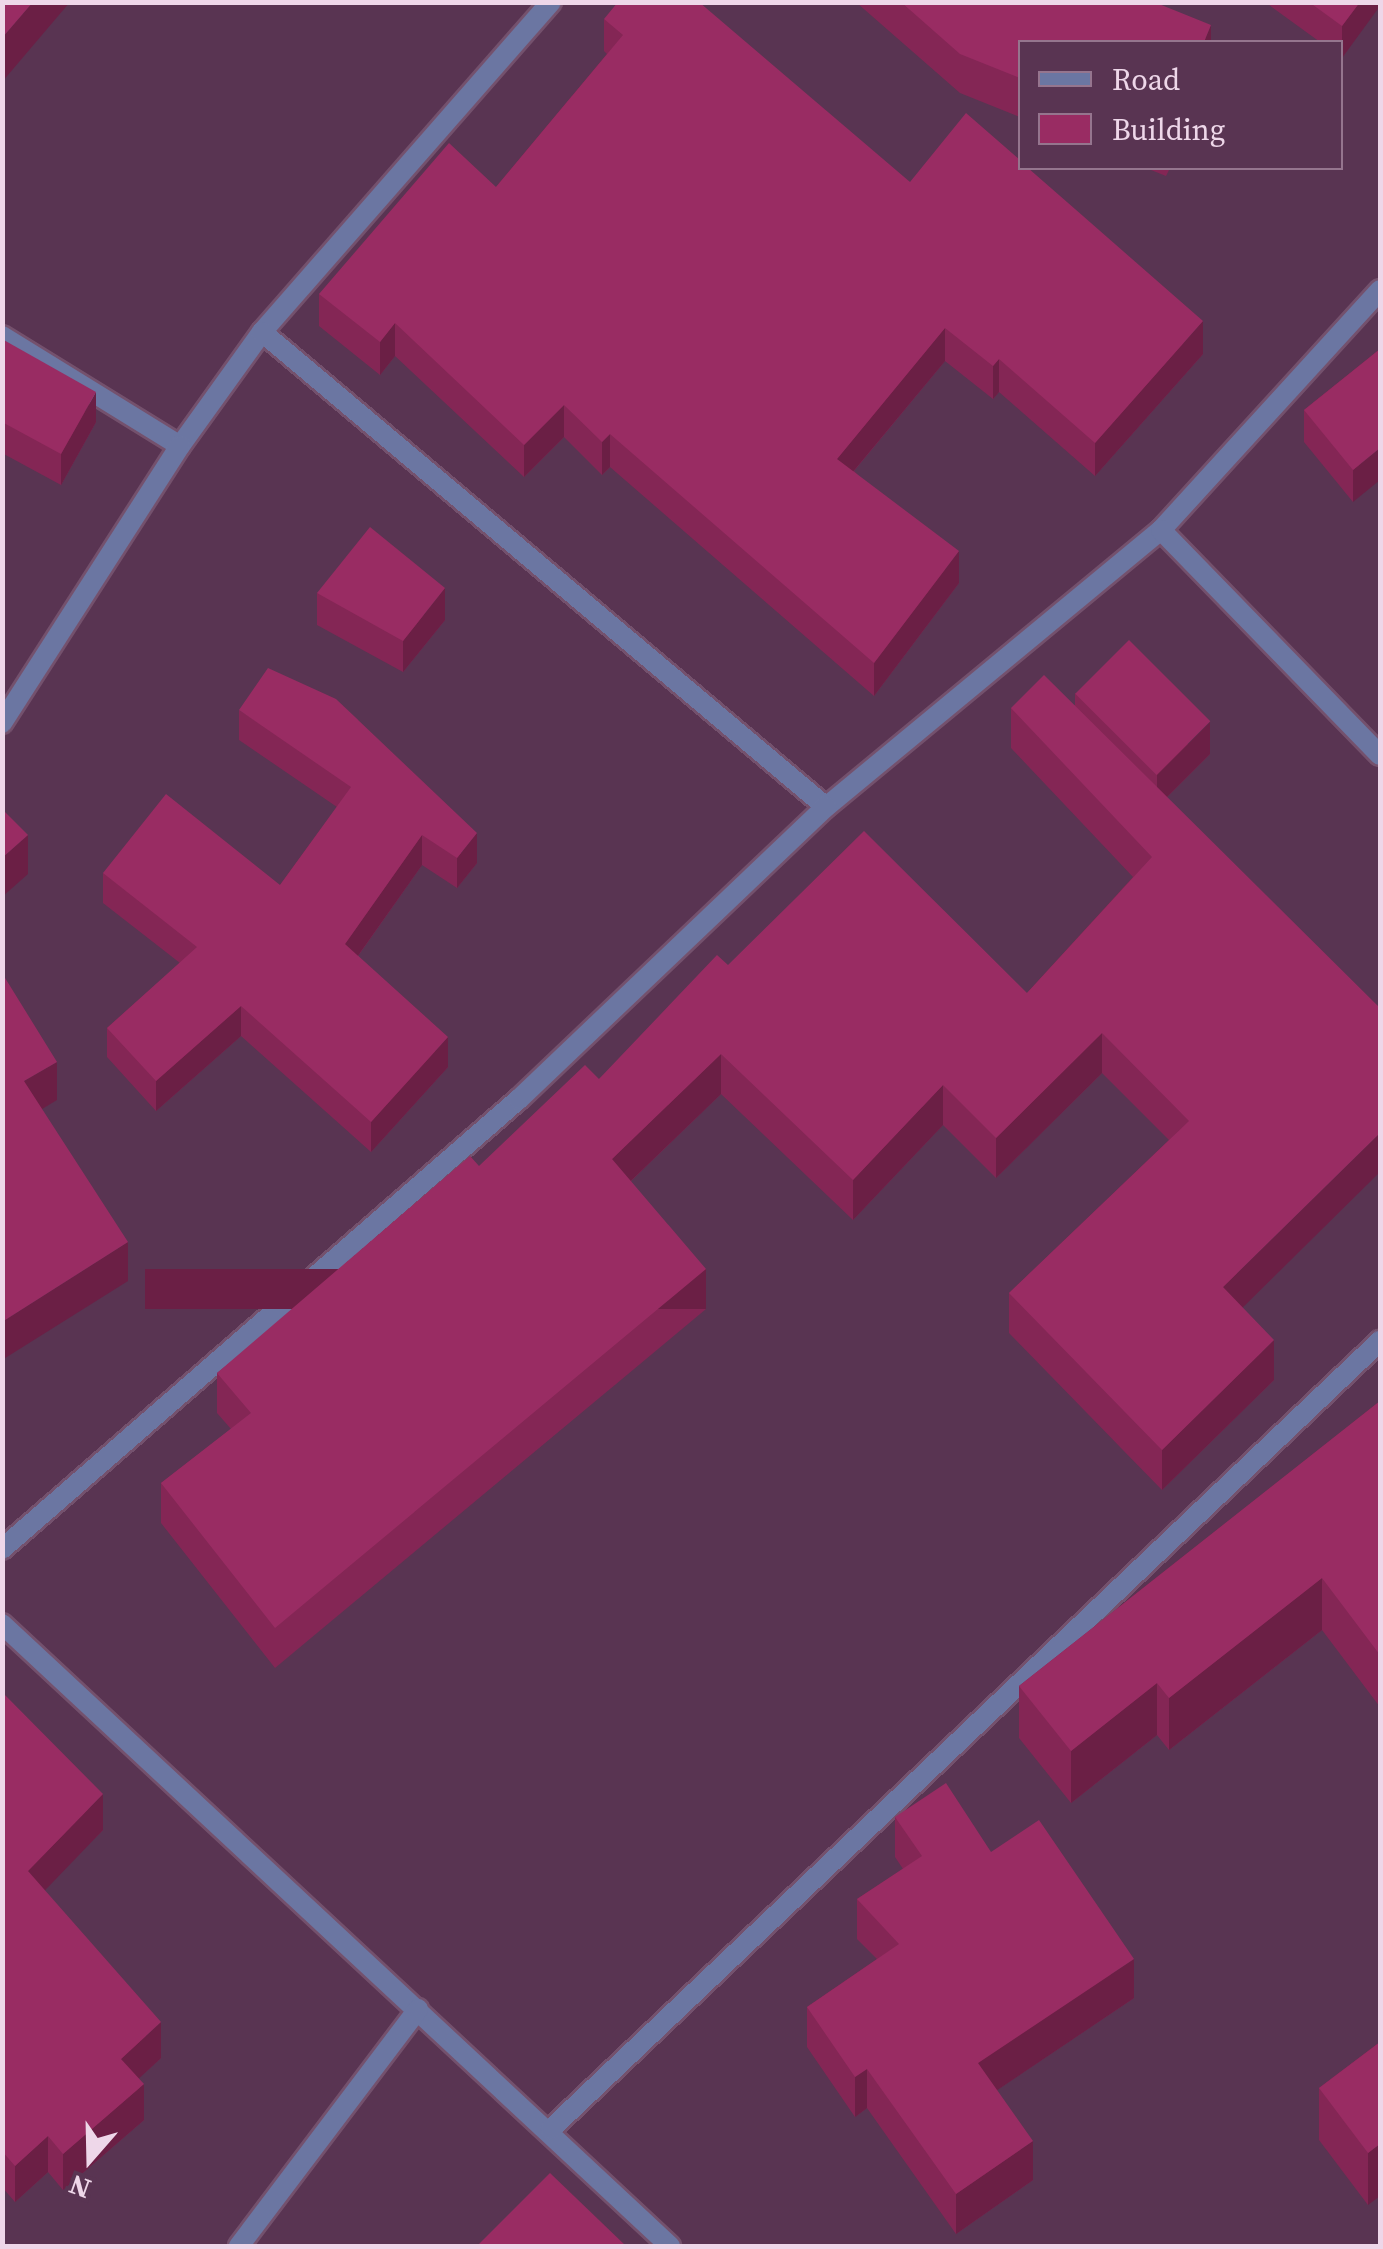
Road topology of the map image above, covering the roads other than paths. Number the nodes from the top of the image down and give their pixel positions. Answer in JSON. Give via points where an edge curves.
{"nodes":[{"id":1,"x":551,"y":2,"type":"edge"},
{"id":2,"x":1380,"y":290,"type":"edge"},
{"id":3,"x":262,"y":332,"type":"junction"},
{"id":4,"x":2,"y":336,"type":"edge"},
{"id":5,"x":180,"y":446,"type":"junction"},
{"id":6,"x":1161,"y":530,"type":"junction"},
{"id":7,"x":2,"y":723,"type":"edge"},
{"id":8,"x":1380,"y":756,"type":"edge"},
{"id":9,"x":826,"y":807,"type":"junction"},
{"id":10,"x":1380,"y":1341,"type":"edge"},
{"id":11,"x":2,"y":1549,"type":"edge"},
{"id":12,"x":2,"y":1624,"type":"edge"},
{"id":13,"x":418,"y":2009,"type":"junction"},
{"id":14,"x":552,"y":2129,"type":"junction"},
{"id":15,"x":240,"y":2246,"type":"edge"},
{"id":16,"x":670,"y":2246,"type":"edge"}],
"edges":[{"from":1,"to":3,"type":"street"},
{"from":2,"to":6,"type":"street"},
{"from":3,"to":5,"type":"street"},
{"from":3,"to":9,"type":"street"},
{"from":4,"to":5,"type":"street"},
{"from":5,"to":7,"type":"street"},
{"from":6,"to":8,"type":"street"},
{"from":6,"to":9,"type":"street"},
{"from":9,"to":11,"type":"street","via":[[519,1099]]},
{"from":10,"to":14,"type":"street"},
{"from":12,"to":13,"type":"street"},
{"from":13,"to":14,"type":"street"},
{"from":13,"to":15,"type":"street"},
{"from":14,"to":16,"type":"street"}]}
